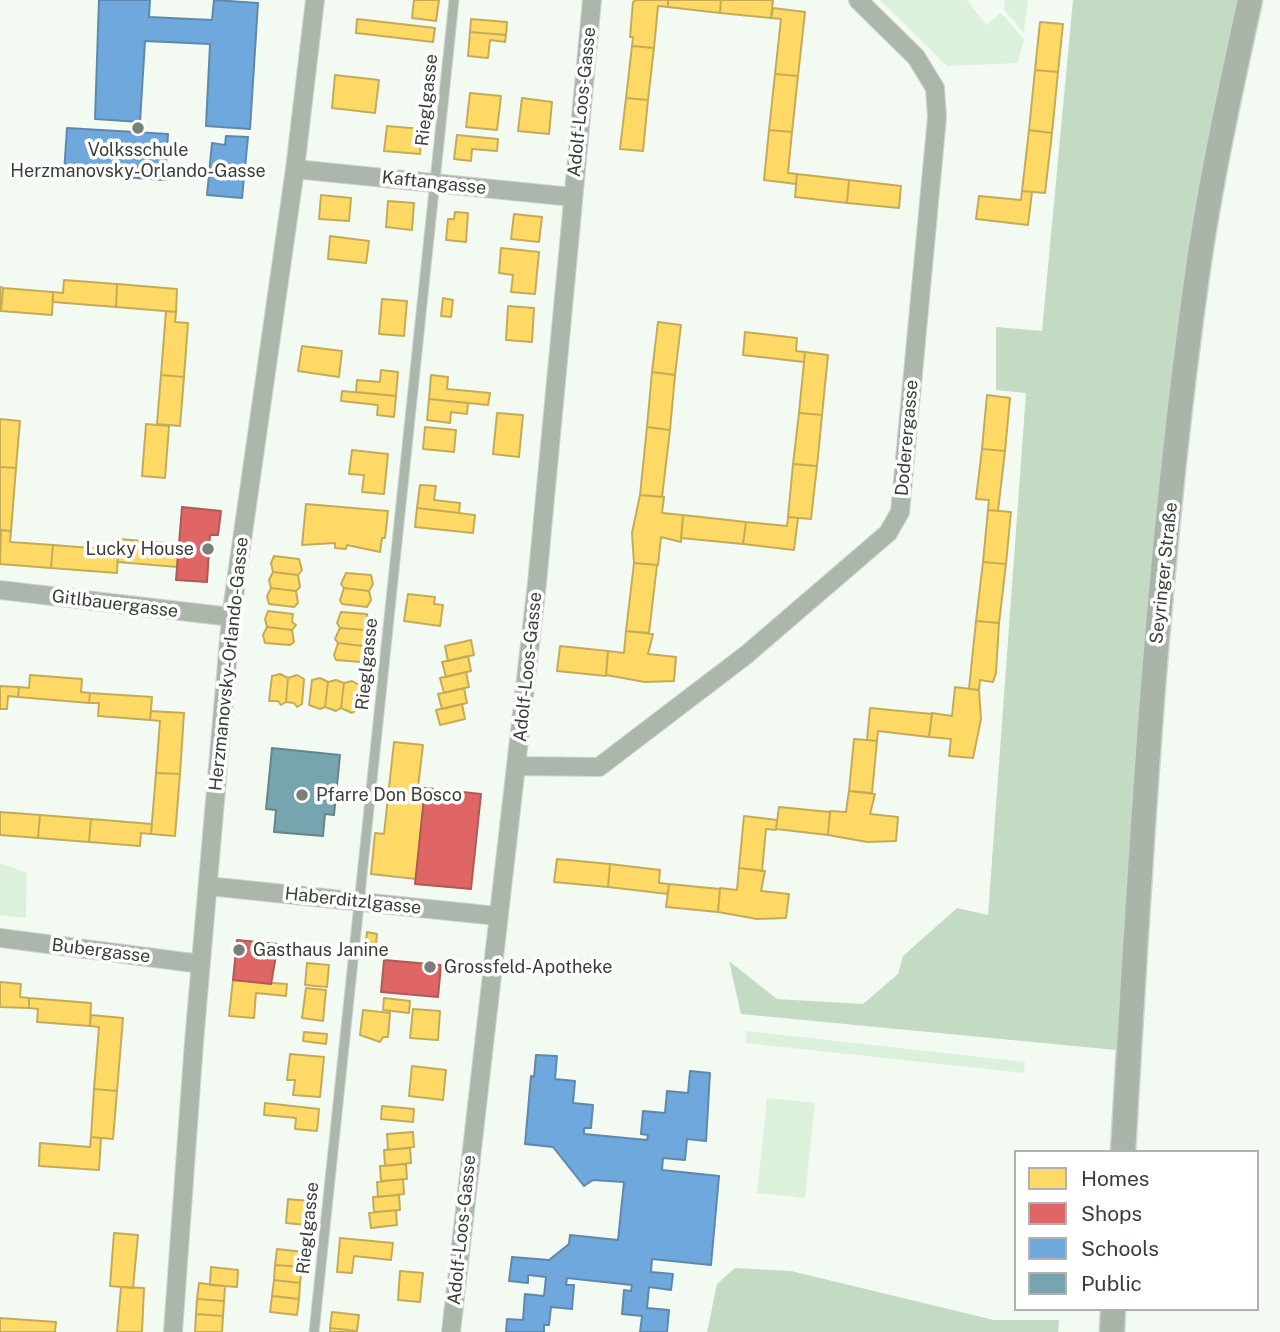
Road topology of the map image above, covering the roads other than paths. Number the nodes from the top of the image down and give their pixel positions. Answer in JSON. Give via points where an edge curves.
{"nodes":[{"id":1,"x":315,"y":0,"type":"edge"},
{"id":2,"x":454,"y":0,"type":"edge"},
{"id":3,"x":592,"y":0,"type":"edge"},
{"id":4,"x":858,"y":0,"type":"edge"},
{"id":5,"x":1250,"y":0,"type":"edge"},
{"id":6,"x":295,"y":169,"type":"junction"},
{"id":7,"x":434,"y":183,"type":"junction"},
{"id":8,"x":572,"y":197,"type":"junction"},
{"id":9,"x":0,"y":590,"type":"edge"},
{"id":10,"x":231,"y":617,"type":"junction"},
{"id":11,"x":517,"y":766,"type":"junction"},
{"id":12,"x":208,"y":886,"type":"junction"},
{"id":13,"x":358,"y":901,"type":"junction"},
{"id":14,"x":497,"y":916,"type":"junction"},
{"id":15,"x":0,"y":938,"type":"edge"},
{"id":16,"x":201,"y":964,"type":"junction"},
{"id":17,"x":1123,"y":1150,"type":"edge"},
{"id":18,"x":1113,"y":1311,"type":"edge"},
{"id":19,"x":173,"y":1332,"type":"edge"},
{"id":20,"x":313,"y":1332,"type":"edge"},
{"id":21,"x":451,"y":1332,"type":"edge"},
{"id":22,"x":1112,"y":1332,"type":"edge"}],
"edges":[{"from":1,"to":6,"type":"street","name":"Herzmanovsky-Orlando-Gasse"},
{"from":2,"to":7,"type":"lane","name":"Rieglgasse"},
{"from":3,"to":8,"type":"street","name":"Adolf-Loos-Gasse"},
{"from":4,"to":11,"type":"street","name":"Doderergasse","via":[[916,57],[935,88],[937,117],[900,512],[888,533],[746,655],[599,767]]},
{"from":5,"to":17,"type":"main road","name":"Seyringer Straße","via":[[1197,273],[1163,566]]},
{"from":6,"to":7,"type":"street","name":"Kaftangasse"},
{"from":6,"to":10,"type":"street","name":"Herzmanovsky-Orlando-Gasse"},
{"from":7,"to":8,"type":"street","name":"Kaftangasse"},
{"from":7,"to":13,"type":"lane","name":"Rieglgasse"},
{"from":8,"to":11,"type":"street","name":"Adolf-Loos-Gasse","via":[[554,422]]},
{"from":9,"to":10,"type":"street","name":"Gitlbauergasse"},
{"from":10,"to":12,"type":"street","name":"Herzmanovsky-Orlando-Gasse"},
{"from":11,"to":14,"type":"street","name":"Adolf-Loos-Gasse"},
{"from":12,"to":13,"type":"street","name":"Haberditzlgasse"},
{"from":12,"to":16,"type":"street","name":"Herzmanovsky-Orlando-Gasse"},
{"from":13,"to":14,"type":"street","name":"Haberditzlgasse"},
{"from":13,"to":20,"type":"lane","name":"Rieglgasse"},
{"from":14,"to":21,"type":"street","name":"Adolf-Loos-Gasse"},
{"from":15,"to":16,"type":"street","name":"Bubergasse"},
{"from":16,"to":19,"type":"street","name":"Herzmanovsky-Orlando-Gasse"},
{"from":18,"to":22,"type":"main road"}]}
